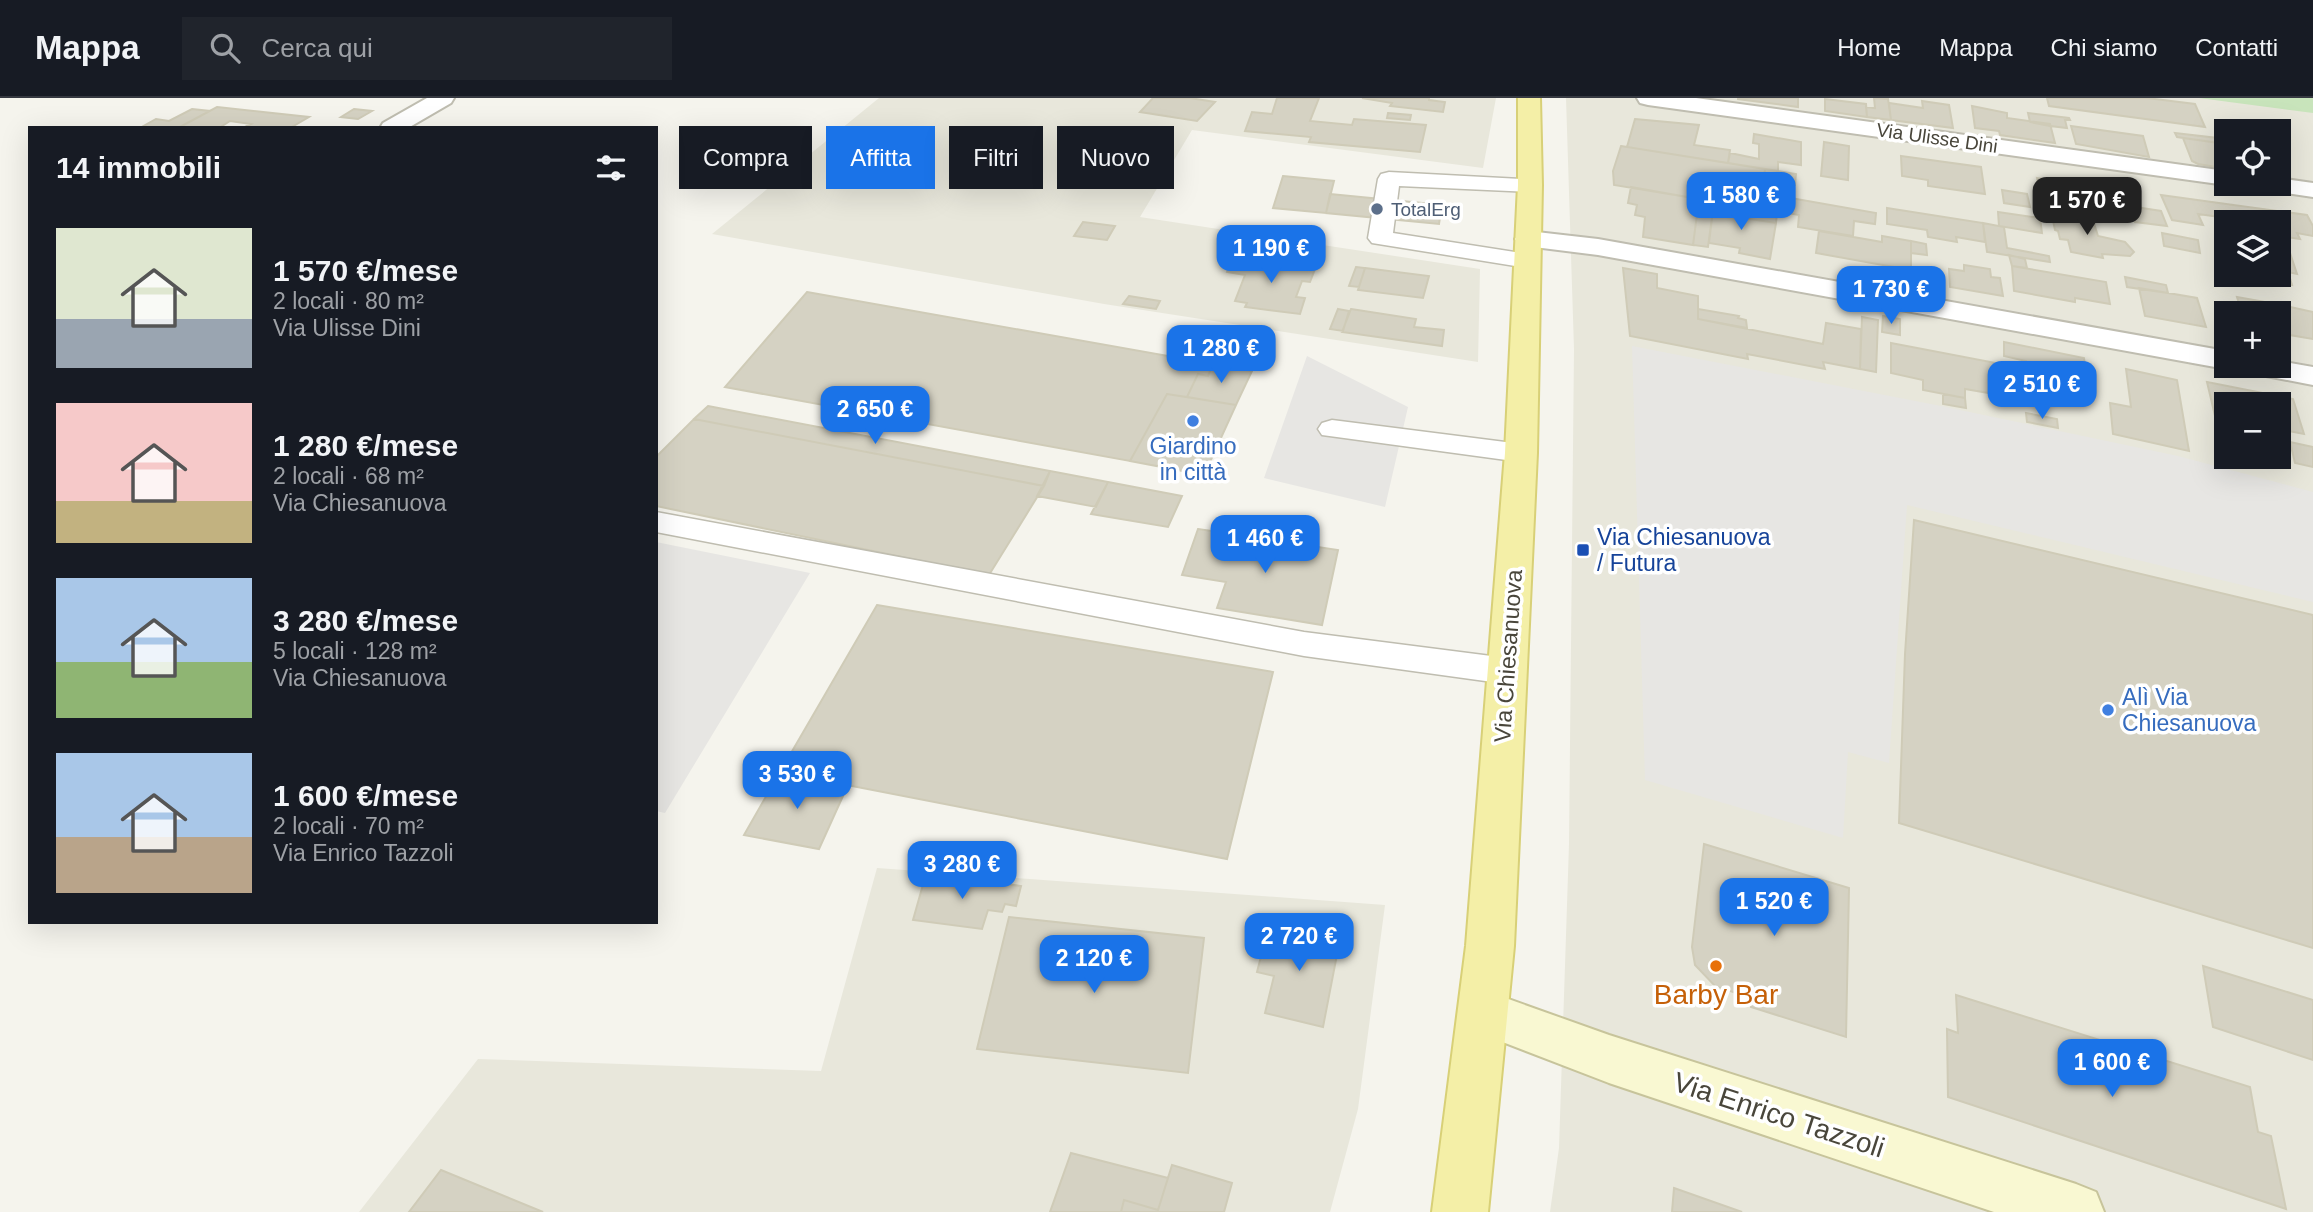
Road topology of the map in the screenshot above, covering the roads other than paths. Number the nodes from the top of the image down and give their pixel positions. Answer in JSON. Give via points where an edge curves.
{"nodes":[{"id":1,"x":443,"y":98,"type":"edge"},
{"id":2,"x":1530,"y":98,"type":"edge"},
{"id":3,"x":1648,"y":98,"type":"edge"},
{"id":4,"x":394,"y":126,"type":"edge"},
{"id":5,"x":2214,"y":176,"type":"edge"},
{"id":6,"x":1530,"y":185,"type":"junction"},
{"id":7,"x":2291,"y":187,"type":"edge"},
{"id":8,"x":2313,"y":190,"type":"edge"},
{"id":9,"x":1528,"y":250,"type":"junction"},
{"id":10,"x":2214,"y":358,"type":"edge"},
{"id":11,"x":2291,"y":372,"type":"edge"},
{"id":12,"x":2313,"y":376,"type":"edge"},
{"id":13,"x":1332,"y":429,"type":"dead end"},
{"id":14,"x":1521,"y":453,"type":"junction"},
{"id":15,"x":658,"y":522,"type":"edge"},
{"id":16,"x":1507,"y":671,"type":"junction"},
{"id":17,"x":1483,"y":1012,"type":"junction"},
{"id":18,"x":1460,"y":1212,"type":"edge"},
{"id":19,"x":2076,"y":1212,"type":"edge"}],
"edges":[{"from":1,"to":4,"type":"street"},
{"from":2,"to":6,"type":"main road","name":"Via Chiesanuova"},
{"from":3,"to":5,"type":"street","name":"Via Ulisse Dini"},
{"from":6,"to":9,"type":"main road","name":"Via Chiesanuova"},
{"from":6,"to":9,"type":"lane","via":[[1389,179],[1380,238]]},
{"from":7,"to":8,"type":"street"},
{"from":9,"to":10,"type":"street","via":[[1598,247]]},
{"from":9,"to":14,"type":"main road","name":"Via Chiesanuova"},
{"from":11,"to":12,"type":"street"},
{"from":13,"to":14,"type":"lane"},
{"from":14,"to":16,"type":"main road","name":"Via Chiesanuova"},
{"from":15,"to":16,"type":"lane","via":[[1304,644]]},
{"from":16,"to":17,"type":"main road","name":"Via Chiesanuova"},
{"from":17,"to":18,"type":"main road","name":"Via Chiesanuova"},
{"from":17,"to":19,"type":"street","name":"Via Enrico Tazzoli","via":[[1609,1059]]}]}
